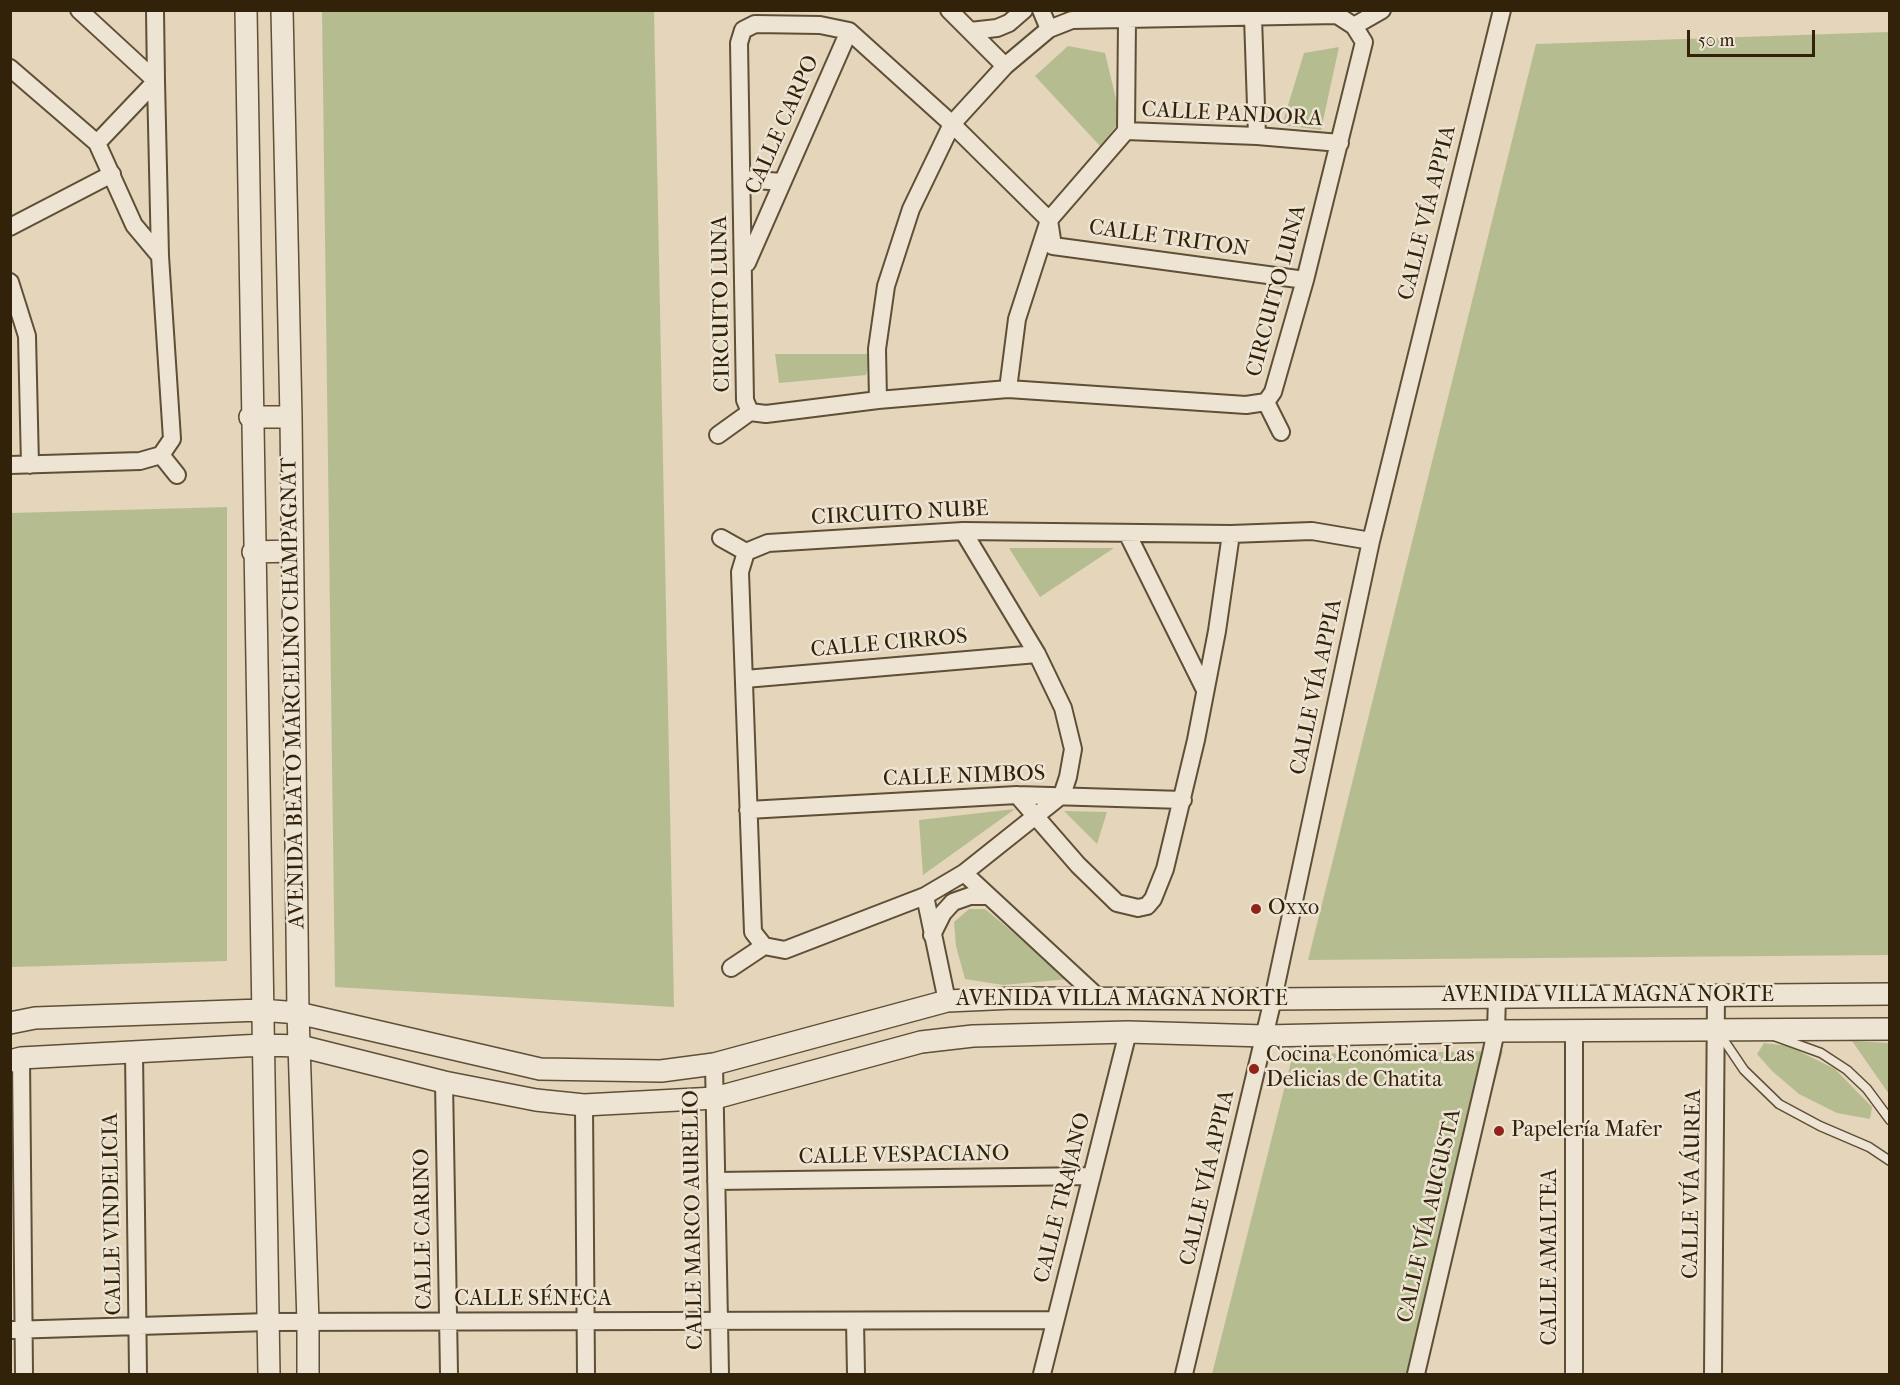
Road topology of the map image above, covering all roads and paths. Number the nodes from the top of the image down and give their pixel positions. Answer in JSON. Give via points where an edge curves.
{"nodes":[{"id":1,"x":79,"y":10,"type":"edge"},
{"id":2,"x":154,"y":10,"type":"edge"},
{"id":3,"x":246,"y":10,"type":"edge"},
{"id":4,"x":282,"y":10,"type":"edge"},
{"id":5,"x":949,"y":10,"type":"edge"},
{"id":6,"x":1024,"y":10,"type":"edge"},
{"id":7,"x":1041,"y":10,"type":"edge"},
{"id":8,"x":1382,"y":10,"type":"edge"},
{"id":9,"x":1502,"y":10,"type":"edge"},
{"id":10,"x":1253,"y":17,"type":"junction"},
{"id":11,"x":1127,"y":19,"type":"junction"},
{"id":12,"x":1354,"y":26,"type":"junction"},
{"id":13,"x":1049,"y":29,"type":"junction"},
{"id":14,"x":849,"y":31,"type":"junction"},
{"id":15,"x":970,"y":31,"type":"junction"},
{"id":16,"x":1005,"y":66,"type":"junction"},
{"id":17,"x":10,"y":68,"type":"edge"},
{"id":18,"x":156,"y":81,"type":"junction"},
{"id":19,"x":952,"y":124,"type":"junction"},
{"id":20,"x":1126,"y":131,"type":"junction"},
{"id":21,"x":1257,"y":136,"type":"junction"},
{"id":22,"x":97,"y":143,"type":"junction"},
{"id":23,"x":1340,"y":143,"type":"junction"},
{"id":24,"x":112,"y":174,"type":"junction"},
{"id":25,"x":743,"y":178,"type":"junction"},
{"id":26,"x":782,"y":182,"type":"junction"},
{"id":27,"x":1049,"y":220,"type":"junction"},
{"id":28,"x":10,"y":227,"type":"edge"},
{"id":29,"x":160,"y":256,"type":"junction"},
{"id":30,"x":744,"y":269,"type":"junction"},
{"id":31,"x":1305,"y":280,"type":"junction"},
{"id":32,"x":10,"y":282,"type":"edge"},
{"id":33,"x":19,"y":335,"type":"edge"},
{"id":34,"x":1008,"y":389,"type":"junction"},
{"id":35,"x":878,"y":400,"type":"junction"},
{"id":36,"x":1266,"y":402,"type":"junction"},
{"id":37,"x":750,"y":412,"type":"junction"},
{"id":38,"x":250,"y":417,"type":"junction"},
{"id":39,"x":291,"y":417,"type":"junction"},
{"id":40,"x":1281,"y":432,"type":"dead end"},
{"id":41,"x":718,"y":435,"type":"dead end"},
{"id":42,"x":160,"y":455,"type":"junction"},
{"id":43,"x":10,"y":465,"type":"edge"},
{"id":44,"x":30,"y":465,"type":"junction"},
{"id":45,"x":177,"y":475,"type":"dead end"},
{"id":46,"x":963,"y":531,"type":"junction"},
{"id":47,"x":1127,"y":533,"type":"junction"},
{"id":48,"x":1231,"y":534,"type":"junction"},
{"id":49,"x":721,"y":538,"type":"dead end"},
{"id":50,"x":1371,"y":541,"type":"junction"},
{"id":51,"x":291,"y":551,"type":"junction"},
{"id":52,"x":253,"y":552,"type":"junction"},
{"id":53,"x":746,"y":552,"type":"junction"},
{"id":54,"x":1037,"y":654,"type":"junction"},
{"id":55,"x":745,"y":679,"type":"junction"},
{"id":56,"x":1204,"y":690,"type":"junction"},
{"id":57,"x":1017,"y":795,"type":"junction"},
{"id":58,"x":1062,"y":795,"type":"junction"},
{"id":59,"x":1183,"y":800,"type":"junction"},
{"id":60,"x":748,"y":810,"type":"junction"},
{"id":61,"x":1035,"y":818,"type":"junction"},
{"id":62,"x":964,"y":873,"type":"junction"},
{"id":63,"x":925,"y":896,"type":"junction"},
{"id":64,"x":987,"y":896,"type":"junction"},
{"id":65,"x":932,"y":935,"type":"junction"},
{"id":66,"x":764,"y":946,"type":"junction"},
{"id":67,"x":731,"y":968,"type":"dead end"},
{"id":68,"x":1716,"y":994,"type":"junction"},
{"id":69,"x":1890,"y":994,"type":"edge"},
{"id":70,"x":1497,"y":996,"type":"junction"},
{"id":71,"x":1274,"y":999,"type":"junction"},
{"id":72,"x":1101,"y":1000,"type":"junction"},
{"id":73,"x":947,"y":1001,"type":"junction"},
{"id":74,"x":261,"y":1010,"type":"junction"},
{"id":75,"x":298,"y":1013,"type":"junction"},
{"id":76,"x":10,"y":1023,"type":"edge"},
{"id":77,"x":1751,"y":1029,"type":"junction"},
{"id":78,"x":1890,"y":1029,"type":"edge"},
{"id":79,"x":1574,"y":1030,"type":"junction"},
{"id":80,"x":1717,"y":1030,"type":"junction"},
{"id":81,"x":1496,"y":1031,"type":"junction"},
{"id":82,"x":1128,"y":1032,"type":"junction"},
{"id":83,"x":1265,"y":1036,"type":"junction"},
{"id":84,"x":262,"y":1045,"type":"junction"},
{"id":85,"x":300,"y":1046,"type":"junction"},
{"id":86,"x":134,"y":1052,"type":"junction"},
{"id":87,"x":16,"y":1059,"type":"edge"},
{"id":88,"x":714,"y":1064,"type":"junction"},
{"id":89,"x":444,"y":1082,"type":"junction"},
{"id":90,"x":715,"y":1098,"type":"junction"},
{"id":91,"x":584,"y":1106,"type":"junction"},
{"id":92,"x":1890,"y":1120,"type":"edge"},
{"id":93,"x":1890,"y":1161,"type":"edge"},
{"id":94,"x":1092,"y":1176,"type":"junction"},
{"id":95,"x":716,"y":1181,"type":"junction"},
{"id":96,"x":1055,"y":1320,"type":"junction"},
{"id":97,"x":855,"y":1321,"type":"junction"},
{"id":98,"x":268,"y":1322,"type":"junction"},
{"id":99,"x":308,"y":1322,"type":"junction"},
{"id":100,"x":448,"y":1322,"type":"junction"},
{"id":101,"x":719,"y":1322,"type":"junction"},
{"id":102,"x":586,"y":1323,"type":"junction"},
{"id":103,"x":138,"y":1326,"type":"junction"},
{"id":104,"x":17,"y":1330,"type":"edge"},
{"id":105,"x":24,"y":1374,"type":"edge"},
{"id":106,"x":138,"y":1374,"type":"edge"},
{"id":107,"x":269,"y":1374,"type":"edge"},
{"id":108,"x":308,"y":1374,"type":"edge"},
{"id":109,"x":449,"y":1374,"type":"edge"},
{"id":110,"x":586,"y":1374,"type":"edge"},
{"id":111,"x":720,"y":1374,"type":"edge"},
{"id":112,"x":856,"y":1374,"type":"edge"},
{"id":113,"x":1042,"y":1374,"type":"edge"},
{"id":114,"x":1184,"y":1374,"type":"edge"},
{"id":115,"x":1416,"y":1374,"type":"edge"},
{"id":116,"x":1574,"y":1374,"type":"edge"},
{"id":117,"x":1713,"y":1374,"type":"edge"}],
"edges":[{"from":1,"to":18,"type":"street"},
{"from":2,"to":18,"type":"street"},
{"from":3,"to":38,"type":"street","name":"AVENIDA BEATO MARCELINO CHAMPAGNAT"},
{"from":4,"to":39,"type":"street","name":"AVENIDA BEATO MARCELINO CHAMPAGNAT"},
{"from":5,"to":15,"type":"street"},
{"from":6,"to":15,"type":"street","via":[[1010,23]]},
{"from":7,"to":13,"type":"street"},
{"from":8,"to":12,"type":"street"},
{"from":9,"to":50,"type":"street","name":"CALLE VÍA APPIA"},
{"from":10,"to":11,"type":"street"},
{"from":10,"to":12,"type":"street","via":[[1336,15]]},
{"from":10,"to":21,"type":"street"},
{"from":11,"to":13,"type":"street","via":[[1072,20]]},
{"from":11,"to":20,"type":"street"},
{"from":12,"to":23,"type":"street","name":"CIRCUITO LUNA","via":[[1364,42]]},
{"from":13,"to":16,"type":"street"},
{"from":14,"to":19,"type":"street"},
{"from":14,"to":25,"type":"street","name":"CIRCUITO LUNA","via":[[820,25],[766,24],[743,30],[739,43]]},
{"from":14,"to":26,"type":"street","name":"CALLE CARPO"},
{"from":15,"to":16,"type":"street"},
{"from":16,"to":19,"type":"street"},
{"from":17,"to":22,"type":"street"},
{"from":18,"to":22,"type":"street"},
{"from":18,"to":29,"type":"street"},
{"from":19,"to":27,"type":"street"},
{"from":19,"to":35,"type":"street","via":[[911,209],[886,286],[877,349]]},
{"from":20,"to":21,"type":"street","name":"CALLE PANDORA"},
{"from":20,"to":27,"type":"street","name":"CALLE PANDORA"},
{"from":21,"to":23,"type":"street","name":"CALLE PANDORA"},
{"from":22,"to":24,"type":"street"},
{"from":23,"to":31,"type":"street","name":"CIRCUITO LUNA"},
{"from":24,"to":28,"type":"street"},
{"from":24,"to":29,"type":"street","via":[[134,225]]},
{"from":25,"to":26,"type":"street"},
{"from":25,"to":30,"type":"street","name":"CIRCUITO LUNA"},
{"from":26,"to":30,"type":"street","name":"CALLE CARPO"},
{"from":27,"to":31,"type":"street","name":"CALLE TRITON","via":[[1053,246]]},
{"from":27,"to":34,"type":"street","name":"CALLE PANDORA","via":[[1017,319]]},
{"from":29,"to":42,"type":"street","via":[[172,439]]},
{"from":30,"to":37,"type":"street","name":"CIRCUITO LUNA","via":[[745,400]]},
{"from":31,"to":36,"type":"street","name":"CIRCUITO LUNA","via":[[1274,392]]},
{"from":32,"to":33,"type":"street"},
{"from":33,"to":44,"type":"street"},
{"from":34,"to":35,"type":"street","name":"CIRCUITO LUNA"},
{"from":34,"to":36,"type":"street","name":"CIRCUITO LUNA","via":[[1246,405]]},
{"from":35,"to":37,"type":"street","name":"CIRCUITO LUNA","via":[[766,414]]},
{"from":36,"to":40,"type":"street"},
{"from":37,"to":41,"type":"street"},
{"from":38,"to":39,"type":"street"},
{"from":38,"to":52,"type":"street","name":"AVENIDA BEATO MARCELINO CHAMPAGNAT"},
{"from":39,"to":51,"type":"street","name":"AVENIDA BEATO MARCELINO CHAMPAGNAT"},
{"from":42,"to":44,"type":"street","via":[[140,461]]},
{"from":42,"to":45,"type":"street"},
{"from":43,"to":44,"type":"street"},
{"from":46,"to":47,"type":"street","name":"CIRCUITO NUBE"},
{"from":46,"to":53,"type":"street","name":"CIRCUITO NUBE","via":[[768,543]]},
{"from":46,"to":54,"type":"street"},
{"from":47,"to":48,"type":"street","name":"CIRCUITO NUBE"},
{"from":47,"to":56,"type":"street"},
{"from":48,"to":50,"type":"street","name":"CIRCUITO NUBE","via":[[1312,531]]},
{"from":48,"to":56,"type":"street"},
{"from":49,"to":53,"type":"street"},
{"from":50,"to":71,"type":"street","name":"CALLE VÍA APPIA"},
{"from":51,"to":52,"type":"street"},
{"from":51,"to":75,"type":"street","name":"AVENIDA BEATO MARCELINO CHAMPAGNAT"},
{"from":52,"to":74,"type":"street","name":"AVENIDA BEATO MARCELINO CHAMPAGNAT"},
{"from":53,"to":55,"type":"street","via":[[740,572]]},
{"from":54,"to":55,"type":"street","name":"CALLE CIRROS"},
{"from":54,"to":58,"type":"street","via":[[1063,708],[1071,736],[1071,761]]},
{"from":55,"to":60,"type":"street"},
{"from":56,"to":59,"type":"street"},
{"from":57,"to":58,"type":"street","name":"CALLE NIMBOS"},
{"from":57,"to":60,"type":"street","name":"CALLE NIMBOS"},
{"from":57,"to":61,"type":"street"},
{"from":58,"to":59,"type":"street","name":"CALLE NIMBOS"},
{"from":58,"to":61,"type":"street"},
{"from":59,"to":61,"type":"street","via":[[1153,911],[1128,907],[1107,895]]},
{"from":60,"to":66,"type":"street","via":[[753,932]]},
{"from":61,"to":62,"type":"street"},
{"from":62,"to":63,"type":"street"},
{"from":62,"to":64,"type":"street"},
{"from":63,"to":65,"type":"street"},
{"from":63,"to":66,"type":"street","via":[[785,950]]},
{"from":64,"to":65,"type":"street","via":[[953,902]]},
{"from":64,"to":72,"type":"street"},
{"from":65,"to":73,"type":"street"},
{"from":66,"to":67,"type":"street"},
{"from":68,"to":69,"type":"street","name":"AVENIDA VILLA MAGNA NORTE"},
{"from":68,"to":70,"type":"street","name":"AVENIDA VILLA MAGNA NORTE"},
{"from":68,"to":80,"type":"street","name":"CALLE VÍA ÁUREA"},
{"from":70,"to":71,"type":"street","name":"AVENIDA VILLA MAGNA NORTE"},
{"from":70,"to":81,"type":"street","name":"CALLE VÍA AUGUSTA"},
{"from":71,"to":72,"type":"street","name":"AVENIDA VILLA MAGNA NORTE"},
{"from":71,"to":83,"type":"street","name":"CALLE VÍA APPIA"},
{"from":72,"to":73,"type":"street","name":"AVENIDA VILLA MAGNA NORTE"},
{"from":73,"to":88,"type":"street","name":"AVENIDA VILLA MAGNA NORTE"},
{"from":74,"to":75,"type":"street","name":"AVENIDA VILLA MAGNA NORTE"},
{"from":74,"to":76,"type":"street","name":"AVENIDA VILLA MAGNA NORTE","via":[[34,1018]]},
{"from":74,"to":84,"type":"street","name":"AVENIDA BEATO MARCELINO CHAMPAGNAT"},
{"from":75,"to":85,"type":"street","name":"AVENIDA BEATO MARCELINO CHAMPAGNAT"},
{"from":75,"to":88,"type":"street","name":"AVENIDA VILLA MAGNA NORTE","via":[[540,1069],[661,1071]]},
{"from":77,"to":78,"type":"street","name":"AVENIDA VILLA MAGNA NORTE"},
{"from":77,"to":80,"type":"street","name":"AVENIDA VILLA MAGNA NORTE"},
{"from":77,"to":92,"type":"lane","via":[[1821,1053],[1847,1070]]},
{"from":79,"to":80,"type":"street","name":"AVENIDA VILLA MAGNA NORTE"},
{"from":79,"to":81,"type":"street","name":"AVENIDA VILLA MAGNA NORTE"},
{"from":79,"to":116,"type":"street","name":"CALLE AMALTEA"},
{"from":80,"to":93,"type":"lane","via":[[1744,1070],[1779,1104]]},
{"from":80,"to":117,"type":"street","name":"CALLE VÍA ÁUREA"},
{"from":81,"to":83,"type":"street","name":"AVENIDA VILLA MAGNA NORTE"},
{"from":81,"to":115,"type":"street","name":"CALLE VÍA AUGUSTA"},
{"from":82,"to":83,"type":"street","name":"AVENIDA VILLA MAGNA NORTE"},
{"from":82,"to":90,"type":"street","name":"AVENIDA VILLA MAGNA NORTE","via":[[947,1038]]},
{"from":82,"to":94,"type":"street","name":"CALLE TRAJANO"},
{"from":83,"to":114,"type":"street","name":"CALLE VÍA APPIA"},
{"from":84,"to":85,"type":"street","name":"AVENIDA VILLA MAGNA NORTE"},
{"from":84,"to":86,"type":"street","name":"AVENIDA VILLA MAGNA NORTE"},
{"from":84,"to":98,"type":"street","name":"AVENIDA BEATO MARCELINO CHAMPAGNAT"},
{"from":85,"to":89,"type":"street","name":"AVENIDA VILLA MAGNA NORTE"},
{"from":85,"to":99,"type":"street","name":"AVENIDA BEATO MARCELINO CHAMPAGNAT"},
{"from":86,"to":87,"type":"street","name":"AVENIDA VILLA MAGNA NORTE"},
{"from":86,"to":103,"type":"street","name":"CALLE VINDELICIA"},
{"from":87,"to":104,"type":"street"},
{"from":88,"to":90,"type":"street","name":"CALLE MARCO AURELIO"},
{"from":89,"to":91,"type":"street","name":"AVENIDA VILLA MAGNA NORTE"},
{"from":89,"to":100,"type":"street","name":"CALLE CARINO"},
{"from":90,"to":91,"type":"street","name":"AVENIDA VILLA MAGNA NORTE"},
{"from":90,"to":95,"type":"street","name":"CALLE MARCO AURELIO"},
{"from":91,"to":102,"type":"street"},
{"from":94,"to":95,"type":"street","name":"CALLE VESPACIANO"},
{"from":94,"to":96,"type":"street","name":"CALLE TRAJANO"},
{"from":95,"to":101,"type":"street","name":"CALLE MARCO AURELIO"},
{"from":96,"to":97,"type":"street","name":"CALLE SÉNECA"},
{"from":96,"to":113,"type":"street","name":"CALLE TRAJANO"},
{"from":97,"to":101,"type":"street","name":"CALLE SÉNECA"},
{"from":97,"to":112,"type":"street"},
{"from":98,"to":99,"type":"street","name":"CALLE SÉNECA"},
{"from":98,"to":103,"type":"street","name":"CALLE SÉNECA"},
{"from":98,"to":107,"type":"street","name":"AVENIDA BEATO MARCELINO CHAMPAGNAT"},
{"from":99,"to":100,"type":"street","name":"CALLE SÉNECA"},
{"from":99,"to":108,"type":"street","name":"AVENIDA BEATO MARCELINO CHAMPAGNAT"},
{"from":100,"to":102,"type":"street","name":"CALLE SÉNECA"},
{"from":100,"to":109,"type":"street","name":"CALLE CARINO"},
{"from":101,"to":102,"type":"street","name":"CALLE SÉNECA"},
{"from":101,"to":111,"type":"street","name":"CALLE MARCO AURELIO"},
{"from":102,"to":110,"type":"street"},
{"from":103,"to":104,"type":"street","name":"CALLE SÉNECA"},
{"from":103,"to":106,"type":"street","name":"CALLE VINDELICIA"},
{"from":104,"to":105,"type":"street"}]}
